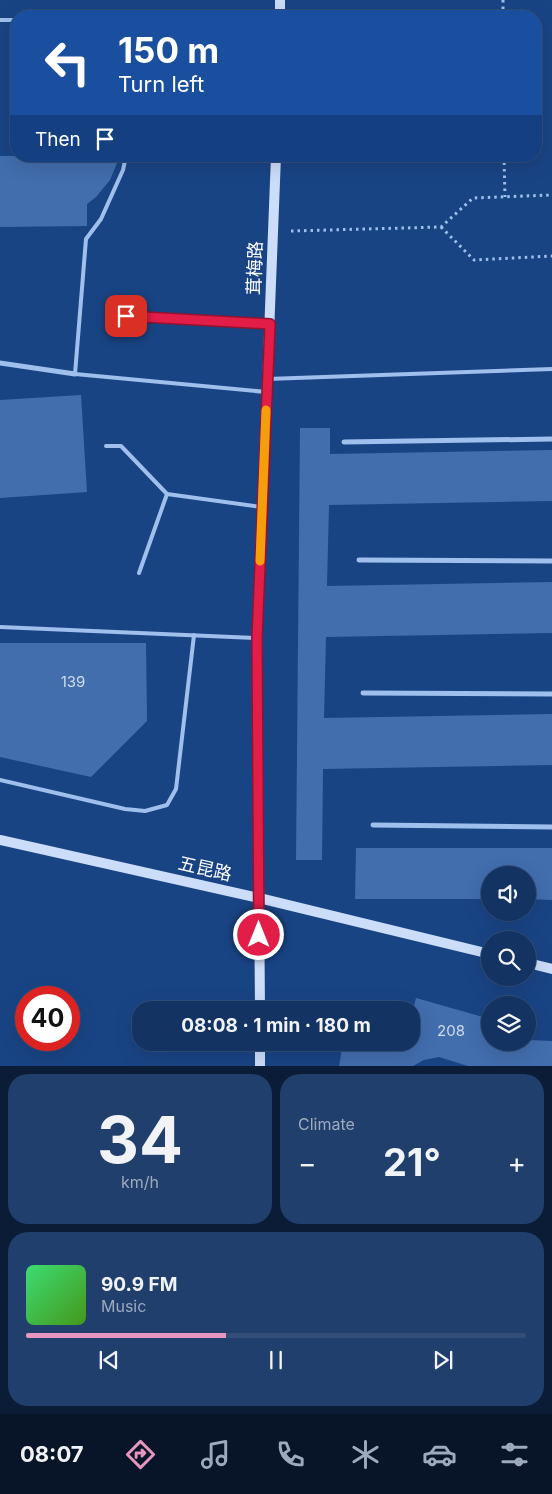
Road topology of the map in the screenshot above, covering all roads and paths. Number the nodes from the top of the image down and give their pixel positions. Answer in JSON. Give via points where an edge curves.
{"nodes":[{"id":1,"x":124,"y":162,"type":"edge"},
{"id":2,"x":276,"y":162,"type":"edge"},
{"id":3,"x":504,"y":162,"type":"edge"},
{"id":4,"x":552,"y":194,"type":"edge"},
{"id":5,"x":505,"y":197,"type":"junction"},
{"id":6,"x":440,"y":227,"type":"junction"},
{"id":7,"x":273,"y":231,"type":"junction"},
{"id":8,"x":552,"y":256,"type":"edge"},
{"id":9,"x":126,"y":316,"type":"dead end"},
{"id":10,"x":270,"y":324,"type":"junction"},
{"id":11,"x":0,"y":363,"type":"edge"},
{"id":12,"x":552,"y":369,"type":"edge"},
{"id":13,"x":75,"y":374,"type":"junction"},
{"id":14,"x":267,"y":379,"type":"junction"},
{"id":15,"x":267,"y":392,"type":"junction"},
{"id":16,"x":552,"y":439,"type":"edge"},
{"id":17,"x":344,"y":442,"type":"dead end"},
{"id":18,"x":106,"y":446,"type":"dead end"},
{"id":19,"x":167,"y":494,"type":"junction"},
{"id":20,"x":262,"y":507,"type":"junction"},
{"id":21,"x":359,"y":560,"type":"dead end"},
{"id":22,"x":552,"y":561,"type":"edge"},
{"id":23,"x":139,"y":573,"type":"dead end"},
{"id":24,"x":0,"y":627,"type":"edge"},
{"id":25,"x":194,"y":636,"type":"junction"},
{"id":26,"x":257,"y":638,"type":"junction"},
{"id":27,"x":363,"y":693,"type":"dead end"},
{"id":28,"x":552,"y":694,"type":"edge"},
{"id":29,"x":0,"y":780,"type":"edge"},
{"id":30,"x":373,"y":825,"type":"dead end"},
{"id":31,"x":552,"y":827,"type":"edge"},
{"id":32,"x":0,"y":840,"type":"edge"},
{"id":33,"x":259,"y":898,"type":"junction"},
{"id":34,"x":481,"y":952,"type":"edge"},
{"id":35,"x":536,"y":965,"type":"edge"},
{"id":36,"x":552,"y":969,"type":"edge"},
{"id":37,"x":260,"y":1001,"type":"edge"},
{"id":38,"x":260,"y":1051,"type":"edge"},
{"id":39,"x":260,"y":1066,"type":"edge"}],
"edges":[{"from":1,"to":13,"type":"lane","via":[[101,219],[86,239]]},
{"from":2,"to":7,"type":"street","name":"茸梅路"},
{"from":3,"to":5,"type":"path"},
{"from":4,"to":5,"type":"path"},
{"from":5,"to":6,"type":"path","via":[[473,198]]},
{"from":6,"to":7,"type":"path"},
{"from":6,"to":8,"type":"path","via":[[474,260]]},
{"from":7,"to":10,"type":"street","name":"茸梅路"},
{"from":9,"to":10,"type":"lane"},
{"from":10,"to":14,"type":"street","name":"茸梅路"},
{"from":11,"to":13,"type":"street"},
{"from":12,"to":14,"type":"lane"},
{"from":13,"to":15,"type":"lane"},
{"from":14,"to":15,"type":"street","name":"茸梅路"},
{"from":15,"to":20,"type":"street","name":"茸梅路"},
{"from":16,"to":17,"type":"street"},
{"from":18,"to":19,"type":"lane","via":[[121,446]]},
{"from":19,"to":20,"type":"lane"},
{"from":19,"to":23,"type":"lane"},
{"from":20,"to":26,"type":"street","name":"茸梅路"},
{"from":21,"to":22,"type":"street"},
{"from":24,"to":25,"type":"lane"},
{"from":25,"to":26,"type":"lane"},
{"from":25,"to":29,"type":"lane","via":[[176,789],[167,805],[146,811],[125,809]]},
{"from":26,"to":33,"type":"street","name":"茸梅路"},
{"from":27,"to":28,"type":"street"},
{"from":30,"to":31,"type":"street"},
{"from":32,"to":33,"type":"street","name":"五昆路"},
{"from":33,"to":34,"type":"street","name":"五昆路"},
{"from":33,"to":37,"type":"street","name":"茸梅路"},
{"from":35,"to":36,"type":"street"},
{"from":38,"to":39,"type":"street"}]}
